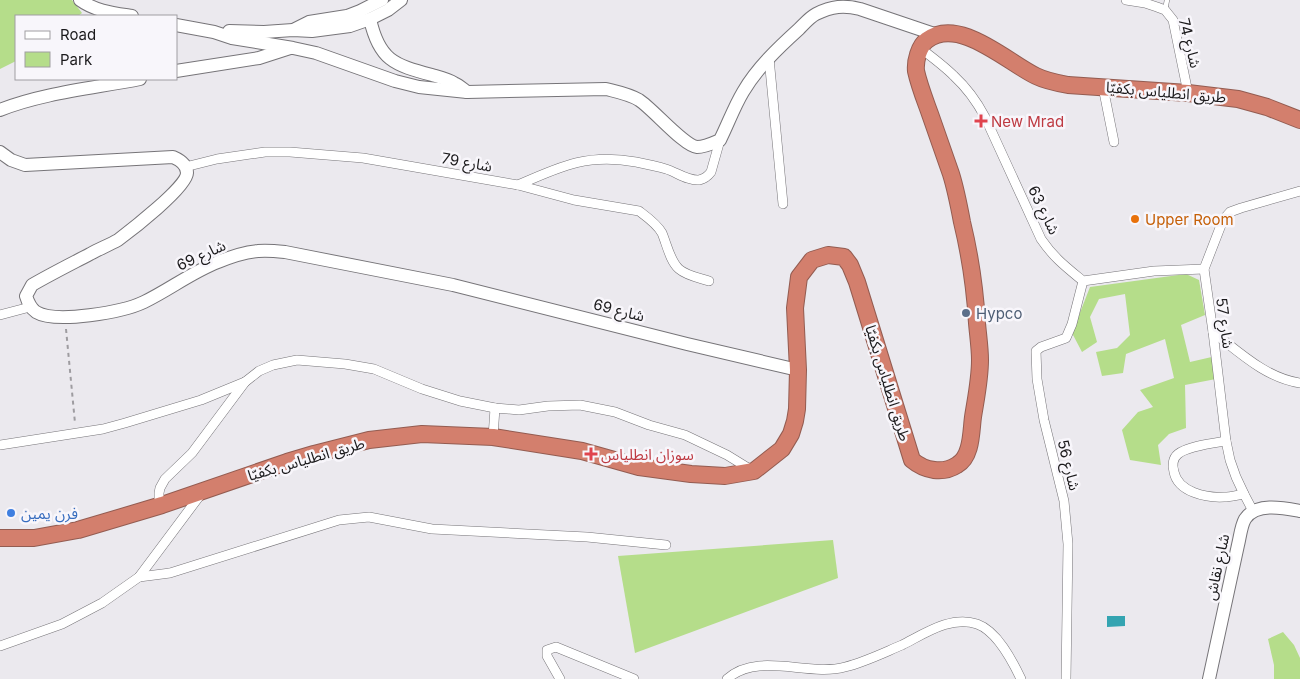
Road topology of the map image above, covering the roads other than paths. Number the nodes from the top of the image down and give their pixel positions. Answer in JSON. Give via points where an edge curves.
{"nodes":[{"id":1,"x":80,"y":0,"type":"edge"},
{"id":2,"x":382,"y":0,"type":"edge"},
{"id":3,"x":401,"y":0,"type":"edge"},
{"id":4,"x":1126,"y":0,"type":"edge"},
{"id":5,"x":1167,"y":0,"type":"edge"},
{"id":6,"x":848,"y":3,"type":"edge"},
{"id":7,"x":98,"y":5,"type":"edge"},
{"id":8,"x":1165,"y":10,"type":"junction"},
{"id":9,"x":129,"y":15,"type":"edge"},
{"id":10,"x":370,"y":19,"type":"junction"},
{"id":11,"x":178,"y":25,"type":"edge"},
{"id":12,"x":293,"y":30,"type":"junction"},
{"id":13,"x":214,"y":32,"type":"junction"},
{"id":14,"x":937,"y":35,"type":"junction"},
{"id":15,"x":293,"y":48,"type":"junction"},
{"id":16,"x":920,"y":48,"type":"junction"},
{"id":17,"x":769,"y":58,"type":"junction"},
{"id":18,"x":178,"y":71,"type":"edge"},
{"id":19,"x":135,"y":80,"type":"edge"},
{"id":20,"x":1103,"y":87,"type":"junction"},
{"id":21,"x":467,"y":92,"type":"junction"},
{"id":22,"x":1188,"y":93,"type":"junction"},
{"id":23,"x":0,"y":110,"type":"edge"},
{"id":24,"x":1300,"y":120,"type":"edge"},
{"id":25,"x":720,"y":140,"type":"junction"},
{"id":26,"x":1114,"y":142,"type":"dead end"},
{"id":27,"x":0,"y":152,"type":"edge"},
{"id":28,"x":186,"y":167,"type":"junction"},
{"id":29,"x":518,"y":185,"type":"junction"},
{"id":30,"x":1300,"y":191,"type":"edge"},
{"id":31,"x":783,"y":204,"type":"dead end"},
{"id":32,"x":1204,"y":269,"type":"junction"},
{"id":33,"x":709,"y":281,"type":"dead end"},
{"id":34,"x":1084,"y":281,"type":"junction"},
{"id":35,"x":30,"y":307,"type":"junction"},
{"id":36,"x":0,"y":315,"type":"edge"},
{"id":37,"x":1213,"y":332,"type":"junction"},
{"id":38,"x":798,"y":370,"type":"junction"},
{"id":39,"x":245,"y":382,"type":"junction"},
{"id":40,"x":1300,"y":384,"type":"edge"},
{"id":41,"x":495,"y":408,"type":"junction"},
{"id":42,"x":493,"y":438,"type":"junction"},
{"id":43,"x":1226,"y":441,"type":"junction"},
{"id":44,"x":0,"y":445,"type":"edge"},
{"id":45,"x":754,"y":471,"type":"junction"},
{"id":46,"x":203,"y":492,"type":"junction"},
{"id":47,"x":1244,"y":494,"type":"junction"},
{"id":48,"x":162,"y":505,"type":"junction"},
{"id":49,"x":1253,"y":511,"type":"junction"},
{"id":50,"x":1300,"y":511,"type":"edge"},
{"id":51,"x":0,"y":538,"type":"edge"},
{"id":52,"x":666,"y":545,"type":"dead end"},
{"id":53,"x":139,"y":577,"type":"junction"},
{"id":54,"x":0,"y":646,"type":"edge"},
{"id":55,"x":560,"y":679,"type":"edge"},
{"id":56,"x":634,"y":679,"type":"edge"},
{"id":57,"x":727,"y":679,"type":"edge"},
{"id":58,"x":1021,"y":679,"type":"edge"},
{"id":59,"x":1066,"y":679,"type":"edge"},
{"id":60,"x":1209,"y":679,"type":"edge"}],
"edges":[{"from":1,"to":7,"type":"street","via":[[89,6]]},
{"from":2,"to":12,"type":"street","via":[[354,14],[309,22]]},
{"from":3,"to":10,"type":"street"},
{"from":4,"to":8,"type":"street","name":"شارع 74"},
{"from":5,"to":8,"type":"lane"},
{"from":6,"to":14,"type":"street"},
{"from":6,"to":17,"type":"street","via":[[814,14]]},
{"from":7,"to":9,"type":"street"},
{"from":8,"to":22,"type":"street","name":"شارع 74","via":[[1173,20]]},
{"from":10,"to":12,"type":"street","via":[[350,26]]},
{"from":10,"to":21,"type":"street","via":[[379,46],[391,60],[400,66],[454,83]]},
{"from":11,"to":13,"type":"street"},
{"from":12,"to":13,"type":"street"},
{"from":13,"to":15,"type":"street"},
{"from":14,"to":16,"type":"highway"},
{"from":14,"to":20,"type":"highway","name":"طريق انطلياس بكفيّا","via":[[966,36],[1050,82]]},
{"from":15,"to":18,"type":"street","via":[[258,58]]},
{"from":15,"to":21,"type":"street","via":[[331,57],[395,81]]},
{"from":16,"to":34,"type":"street","name":"شارع 63","via":[[953,74],[975,100],[1041,239],[1062,265]]},
{"from":16,"to":38,"type":"highway","name":"طريق انطلياس بكفيّا","via":[[916,69],[952,176],[968,246],[976,302],[980,360],[976,403],[965,457],[960,464],[943,470],[929,470],[912,460],[857,282],[844,257],[828,255],[812,260],[799,277],[795,308]]},
{"from":17,"to":25,"type":"street","via":[[743,92]]},
{"from":17,"to":31,"type":"street"},
{"from":19,"to":23,"type":"street","via":[[37,99]]},
{"from":20,"to":22,"type":"highway","name":"طريق انطلياس بكفيّا"},
{"from":20,"to":26,"type":"street"},
{"from":21,"to":25,"type":"street","via":[[606,88],[640,100],[696,147]]},
{"from":22,"to":24,"type":"highway","name":"طريق انطلياس بكفيّا","via":[[1238,98]]},
{"from":25,"to":29,"type":"street","via":[[711,172],[700,180],[635,162],[597,159],[572,163]]},
{"from":27,"to":28,"type":"street","via":[[25,165],[173,157]]},
{"from":28,"to":29,"type":"street","name":"شارع 79","via":[[246,154],[290,152],[363,158]]},
{"from":28,"to":35,"type":"street","via":[[187,174],[180,187],[117,240],[32,285],[26,296]]},
{"from":29,"to":33,"type":"street","name":"شارع 79","via":[[574,200],[639,211],[660,231],[679,269]]},
{"from":30,"to":32,"type":"street","name":"شارع 57","via":[[1230,212],[1223,220]]},
{"from":32,"to":34,"type":"street","via":[[1154,271]]},
{"from":32,"to":37,"type":"street","name":"شارع 57"},
{"from":34,"to":59,"type":"street","name":"شارع 56","via":[[1066,338],[1036,351],[1036,379],[1064,501],[1068,544]]},
{"from":35,"to":36,"type":"street"},
{"from":35,"to":38,"type":"street","name":"شارع 69","via":[[41,314],[65,317],[130,308],[230,258],[258,250],[285,252],[453,285]]},
{"from":37,"to":40,"type":"street","via":[[1261,369]]},
{"from":37,"to":43,"type":"street","name":"شارع 57"},
{"from":38,"to":45,"type":"highway","name":"طريق انطلياس بكفيّا","via":[[797,409],[791,434],[782,449]]},
{"from":39,"to":41,"type":"street","via":[[273,365],[297,360],[344,364],[374,369],[422,390]]},
{"from":39,"to":44,"type":"street","via":[[201,400],[103,429]]},
{"from":39,"to":48,"type":"street","via":[[192,453],[165,479],[159,493]]},
{"from":41,"to":42,"type":"street"},
{"from":41,"to":45,"type":"street","via":[[518,410],[580,405],[616,412],[685,435]]},
{"from":42,"to":45,"type":"highway","name":"طريق انطلياس بكفيّا","via":[[582,451],[640,466],[691,474],[725,476]]},
{"from":42,"to":46,"type":"highway","name":"طريق انطلياس بكفيّا","via":[[422,434],[369,440],[287,462]]},
{"from":43,"to":47,"type":"street","name":"شارع 57"},
{"from":43,"to":47,"type":"street","via":[[1178,454],[1173,470],[1185,489],[1195,493],[1223,497]]},
{"from":46,"to":48,"type":"highway","name":"طريق انطلياس بكفيّا"},
{"from":46,"to":53,"type":"street"},
{"from":47,"to":49,"type":"street","name":"شارع 57"},
{"from":48,"to":51,"type":"highway","name":"طريق انطلياس بكفيّا","via":[[78,530],[34,538]]},
{"from":49,"to":50,"type":"street","via":[[1269,508]]},
{"from":49,"to":60,"type":"street","name":"شارع نقاش","via":[[1243,524]]},
{"from":52,"to":53,"type":"street","via":[[587,537],[432,529],[369,517],[339,520],[170,573]]},
{"from":53,"to":54,"type":"street","via":[[102,603],[62,624]]},
{"from":55,"to":56,"type":"street","via":[[547,656],[547,650],[556,647]]},
{"from":57,"to":58,"type":"street","via":[[733,673],[766,665],[822,670],[843,668],[866,661],[937,627],[961,621],[978,624],[995,636]]}]}
